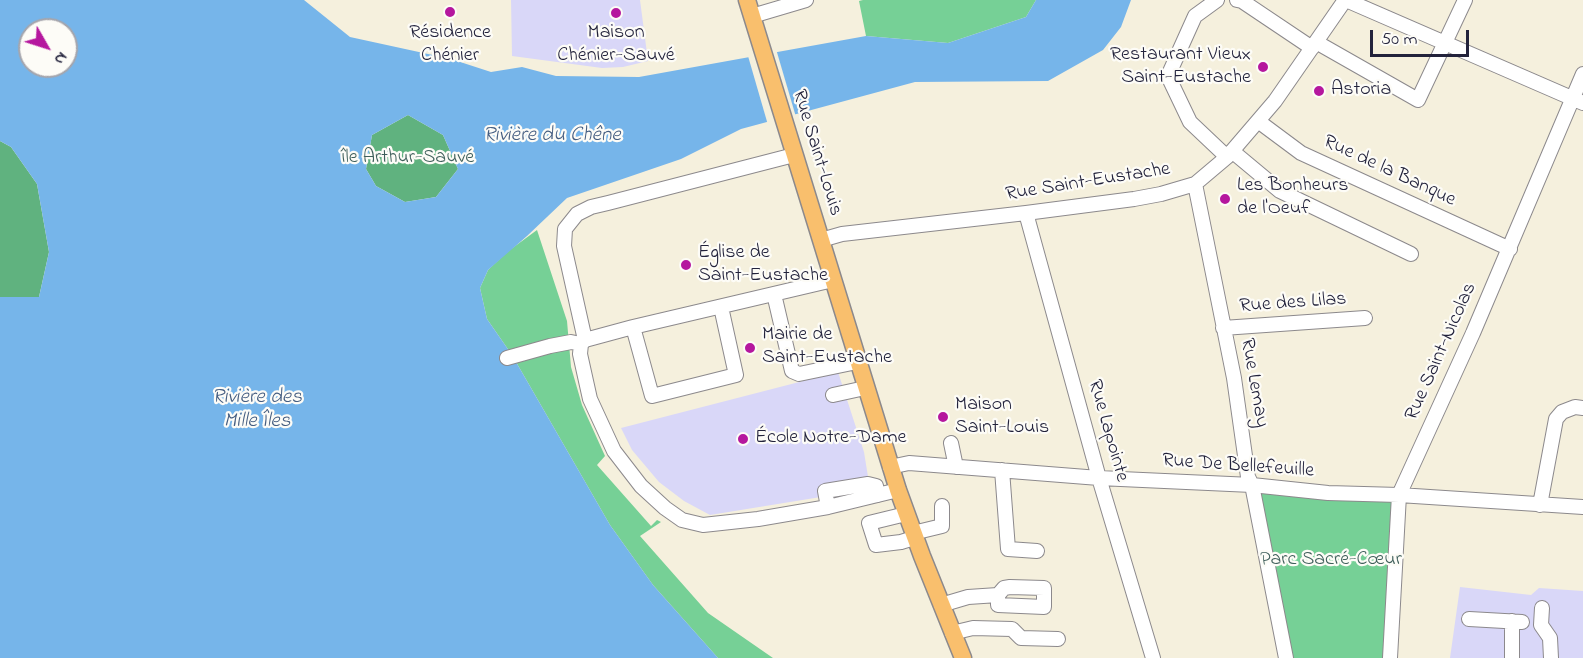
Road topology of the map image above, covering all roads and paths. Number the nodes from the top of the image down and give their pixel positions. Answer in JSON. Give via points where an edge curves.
{"nodes":[{"id":1,"x":806,"y":0,"type":"edge"},
{"id":2,"x":1217,"y":0,"type":"edge"},
{"id":3,"x":1237,"y":0,"type":"edge"},
{"id":4,"x":1345,"y":0,"type":"edge"},
{"id":5,"x":1465,"y":0,"type":"edge"},
{"id":6,"x":749,"y":8,"type":"edge"},
{"id":7,"x":1446,"y":44,"type":"junction"},
{"id":8,"x":1314,"y":45,"type":"junction"},
{"id":9,"x":1583,"y":74,"type":"edge"},
{"id":10,"x":1578,"y":100,"type":"edge"},
{"id":11,"x":1258,"y":121,"type":"junction"},
{"id":12,"x":1229,"y":154,"type":"junction"},
{"id":13,"x":794,"y":155,"type":"junction"},
{"id":14,"x":1196,"y":184,"type":"junction"},
{"id":15,"x":1026,"y":213,"type":"junction"},
{"id":16,"x":820,"y":240,"type":"junction"},
{"id":17,"x":1510,"y":249,"type":"junction"},
{"id":18,"x":1411,"y":254,"type":"dead end"},
{"id":19,"x":833,"y":280,"type":"junction"},
{"id":20,"x":774,"y":294,"type":"junction"},
{"id":21,"x":721,"y":307,"type":"junction"},
{"id":22,"x":1365,"y":318,"type":"dead end"},
{"id":23,"x":633,"y":327,"type":"junction"},
{"id":24,"x":1223,"y":328,"type":"junction"},
{"id":25,"x":583,"y":342,"type":"junction"},
{"id":26,"x":507,"y":358,"type":"dead end"},
{"id":27,"x":857,"y":362,"type":"junction"},
{"id":28,"x":865,"y":388,"type":"junction"},
{"id":29,"x":833,"y":395,"type":"dead end"},
{"id":30,"x":1583,"y":408,"type":"edge"},
{"id":31,"x":951,"y":443,"type":"dead end"},
{"id":32,"x":890,"y":466,"type":"junction"},
{"id":33,"x":956,"y":467,"type":"junction"},
{"id":34,"x":1002,"y":470,"type":"junction"},
{"id":35,"x":1099,"y":478,"type":"junction"},
{"id":36,"x":1252,"y":485,"type":"junction"},
{"id":37,"x":898,"y":490,"type":"junction"},
{"id":38,"x":1399,"y":495,"type":"junction"},
{"id":39,"x":1540,"y":505,"type":"junction"},
{"id":40,"x":942,"y":506,"type":"dead end"},
{"id":41,"x":1583,"y":507,"type":"edge"},
{"id":42,"x":906,"y":513,"type":"junction"},
{"id":43,"x":914,"y":535,"type":"junction"},
{"id":44,"x":1036,"y":551,"type":"dead end"},
{"id":45,"x":998,"y":595,"type":"dead end"},
{"id":46,"x":941,"y":605,"type":"junction"},
{"id":47,"x":1542,"y":608,"type":"dead end"},
{"id":48,"x":1469,"y":619,"type":"dead end"},
{"id":49,"x":952,"y":633,"type":"junction"},
{"id":50,"x":1058,"y":639,"type":"dead end"},
{"id":51,"x":963,"y":658,"type":"edge"},
{"id":52,"x":1153,"y":658,"type":"edge"},
{"id":53,"x":1286,"y":658,"type":"edge"},
{"id":54,"x":1390,"y":658,"type":"edge"},
{"id":55,"x":1512,"y":658,"type":"edge"},
{"id":56,"x":1551,"y":658,"type":"edge"}],
"edges":[{"from":1,"to":6,"type":"street"},
{"from":2,"to":12,"type":"street","via":[[1195,16],[1168,76],[1190,122]]},
{"from":3,"to":8,"type":"street"},
{"from":4,"to":7,"type":"street"},
{"from":4,"to":8,"type":"street","name":"Rue Saint-Eustache"},
{"from":5,"to":7,"type":"street"},
{"from":6,"to":13,"type":"main road","name":"Rue Saint-Louis"},
{"from":7,"to":8,"type":"street","via":[[1418,100]]},
{"from":7,"to":10,"type":"street"},
{"from":8,"to":11,"type":"street","name":"Rue Saint-Eustache"},
{"from":9,"to":10,"type":"street","name":"Rue Saint-Nicolas"},
{"from":10,"to":17,"type":"street","name":"Rue Saint-Nicolas"},
{"from":11,"to":12,"type":"street","name":"Rue Saint-Eustache"},
{"from":11,"to":17,"type":"street","name":"Rue de la Banque","via":[[1300,153]]},
{"from":12,"to":14,"type":"street","name":"Rue Saint-Eustache"},
{"from":12,"to":18,"type":"street","via":[[1280,191]]},
{"from":13,"to":16,"type":"main road","name":"Rue Saint-Louis"},
{"from":13,"to":25,"type":"street","via":[[591,207],[577,214],[565,229],[564,246]]},
{"from":14,"to":15,"type":"street","name":"Rue Saint-Eustache","via":[[1161,194]]},
{"from":14,"to":24,"type":"street","name":"Rue Lemay"},
{"from":15,"to":16,"type":"street","name":"Rue Saint-Eustache","via":[[842,234]]},
{"from":15,"to":35,"type":"street","name":"Rue Lapointe"},
{"from":16,"to":19,"type":"main road","name":"Rue Saint-Louis"},
{"from":17,"to":38,"type":"street","name":"Rue Saint-Nicolas"},
{"from":19,"to":20,"type":"street"},
{"from":19,"to":27,"type":"main road","name":"Rue Saint-Louis"},
{"from":20,"to":21,"type":"street"},
{"from":20,"to":27,"type":"street","via":[[792,371],[799,374]]},
{"from":21,"to":23,"type":"street"},
{"from":21,"to":23,"type":"street","via":[[736,375],[652,396]]},
{"from":22,"to":24,"type":"street","name":"Rue des Lilas"},
{"from":23,"to":25,"type":"street"},
{"from":24,"to":36,"type":"street","name":"Rue Lemay"},
{"from":25,"to":26,"type":"street"},
{"from":25,"to":37,"type":"street","via":[[580,354],[590,399],[614,451],[641,486],[677,517],[703,525],[758,519]]},
{"from":27,"to":28,"type":"main road","name":"Rue Saint-Louis"},
{"from":28,"to":29,"type":"street"},
{"from":28,"to":32,"type":"main road","name":"Rue Saint-Louis"},
{"from":30,"to":39,"type":"street","via":[[1562,412],[1556,419]]},
{"from":31,"to":33,"type":"street"},
{"from":32,"to":33,"type":"street","name":"Rue De Bellefeuille","via":[[909,463]]},
{"from":32,"to":37,"type":"main road","name":"Rue Saint-Louis"},
{"from":33,"to":34,"type":"street","name":"Rue De Bellefeuille"},
{"from":34,"to":35,"type":"street","name":"Rue De Bellefeuille"},
{"from":34,"to":44,"type":"street","via":[[1008,549]]},
{"from":35,"to":36,"type":"street","name":"Rue De Bellefeuille"},
{"from":35,"to":52,"type":"street","name":"Rue Lapointe"},
{"from":36,"to":38,"type":"street","name":"Rue De Bellefeuille"},
{"from":36,"to":53,"type":"street","name":"Rue Lemay"},
{"from":37,"to":42,"type":"main road","name":"Rue Saint-Louis"},
{"from":38,"to":39,"type":"street","name":"Rue De Bellefeuille"},
{"from":38,"to":54,"type":"street","name":"Rue Saint-Nicolas"},
{"from":39,"to":41,"type":"street","name":"Rue De Bellefeuille"},
{"from":40,"to":43,"type":"street","via":[[942,526]]},
{"from":42,"to":43,"type":"main road","name":"Rue Saint-Louis"},
{"from":42,"to":43,"type":"street","via":[[869,523],[876,545],[901,542]]},
{"from":43,"to":46,"type":"main road","name":"Rue Saint-Louis"},
{"from":45,"to":46,"type":"street","via":[[969,597]]},
{"from":46,"to":49,"type":"main road","name":"Rue Saint-Louis"},
{"from":47,"to":56,"type":"street","via":[[1541,625],[1550,638]]},
{"from":48,"to":55,"type":"street","via":[[1517,622]]},
{"from":49,"to":50,"type":"street","via":[[973,628],[1012,629],[1021,638]]},
{"from":49,"to":51,"type":"main road","name":"Rue Saint-Louis"}]}
